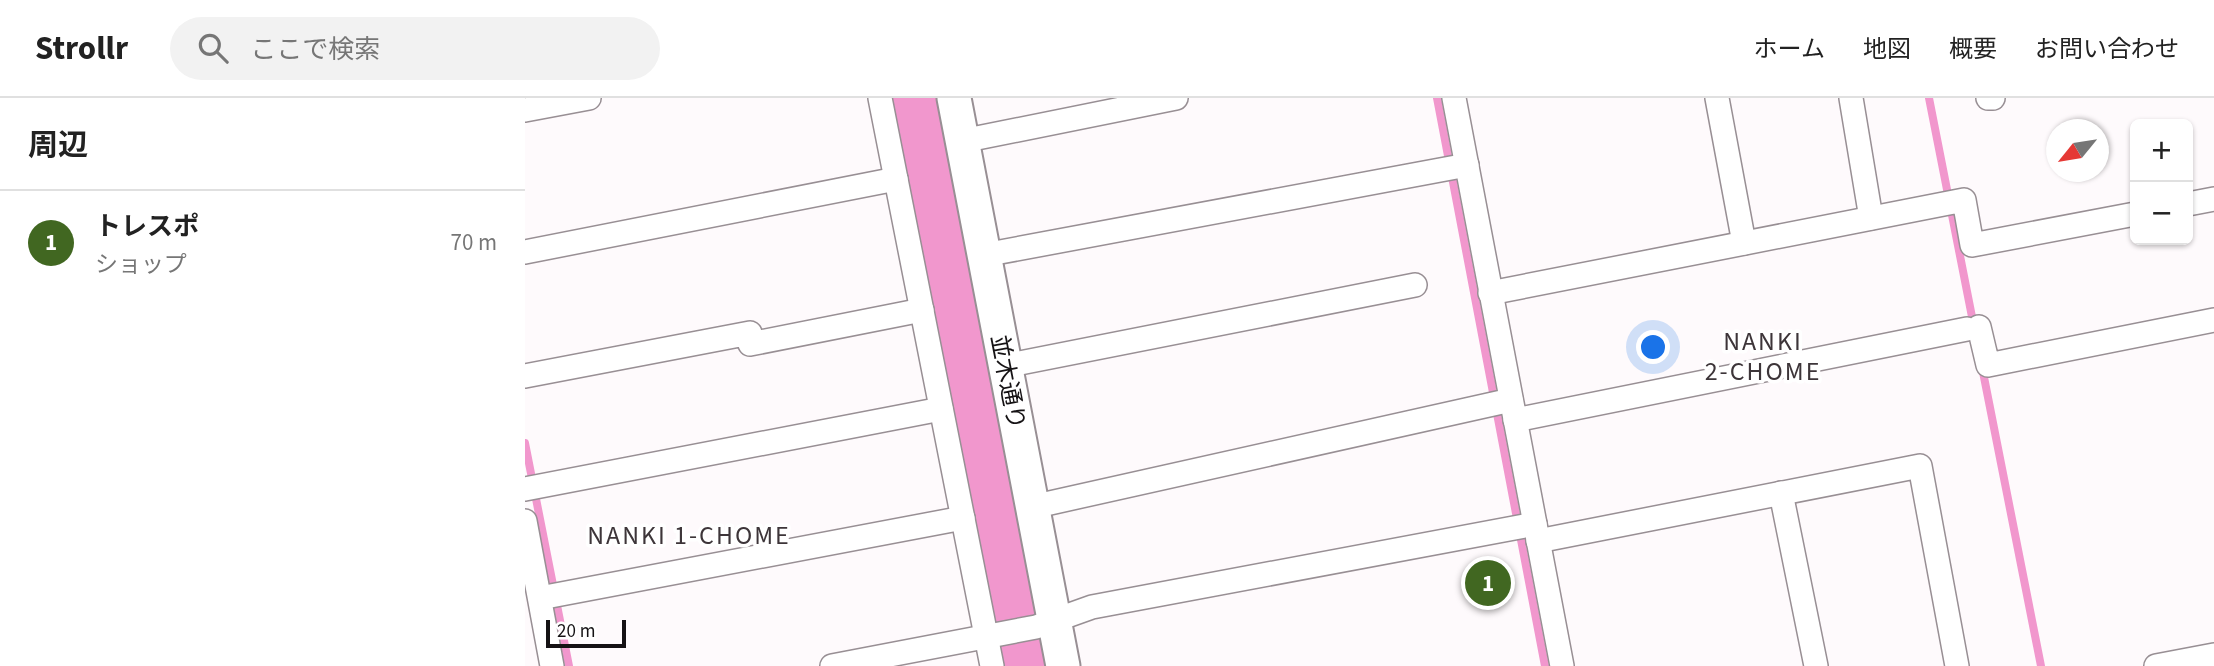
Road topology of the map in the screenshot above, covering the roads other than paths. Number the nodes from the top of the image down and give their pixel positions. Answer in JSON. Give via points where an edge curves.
{"nodes":[{"id":1,"x":589,"y":98,"type":"edge"},
{"id":2,"x":880,"y":98,"type":"edge"},
{"id":3,"x":954,"y":98,"type":"edge"},
{"id":4,"x":1176,"y":98,"type":"edge"},
{"id":5,"x":1454,"y":98,"type":"edge"},
{"id":6,"x":1717,"y":98,"type":"edge"},
{"id":7,"x":1851,"y":98,"type":"edge"},
{"id":8,"x":525,"y":110,"type":"edge"},
{"id":9,"x":962,"y":141,"type":"junction"},
{"id":10,"x":1456,"y":167,"type":"junction"},
{"id":11,"x":896,"y":179,"type":"junction"},
{"id":12,"x":2214,"y":199,"type":"edge"},
{"id":13,"x":2193,"y":203,"type":"edge"},
{"id":14,"x":2130,"y":215,"type":"edge"},
{"id":15,"x":1871,"y":218,"type":"junction"},
{"id":16,"x":1744,"y":243,"type":"junction"},
{"id":17,"x":525,"y":251,"type":"edge"},
{"id":18,"x":983,"y":255,"type":"junction"},
{"id":19,"x":1415,"y":285,"type":"dead end"},
{"id":20,"x":1490,"y":293,"type":"junction"},
{"id":21,"x":922,"y":310,"type":"junction"},
{"id":22,"x":2214,"y":320,"type":"edge"},
{"id":23,"x":1005,"y":366,"type":"junction"},
{"id":24,"x":525,"y":376,"type":"edge"},
{"id":25,"x":1504,"y":406,"type":"junction"},
{"id":26,"x":941,"y":410,"type":"junction"},
{"id":27,"x":531,"y":488,"type":"edge"},
{"id":28,"x":1781,"y":493,"type":"junction"},
{"id":29,"x":1032,"y":507,"type":"junction"},
{"id":30,"x":963,"y":518,"type":"junction"},
{"id":31,"x":525,"y":521,"type":"edge"},
{"id":32,"x":1527,"y":530,"type":"junction"},
{"id":33,"x":528,"y":553,"type":"edge"},
{"id":34,"x":550,"y":596,"type":"junction"},
{"id":35,"x":1045,"y":624,"type":"junction"},
{"id":36,"x":991,"y":636,"type":"junction"},
{"id":37,"x":2214,"y":655,"type":"edge"},
{"id":38,"x":552,"y":666,"type":"edge"},
{"id":39,"x":832,"y":666,"type":"edge"},
{"id":40,"x":992,"y":666,"type":"edge"},
{"id":41,"x":1063,"y":666,"type":"edge"},
{"id":42,"x":1562,"y":666,"type":"edge"},
{"id":43,"x":1816,"y":666,"type":"edge"},
{"id":44,"x":1957,"y":666,"type":"edge"},
{"id":45,"x":2156,"y":666,"type":"edge"}],
"edges":[{"from":1,"to":8,"type":"street"},
{"from":2,"to":11,"type":"street"},
{"from":3,"to":9,"type":"street","name":"並木通り"},
{"from":4,"to":9,"type":"street"},
{"from":5,"to":10,"type":"street"},
{"from":6,"to":16,"type":"street"},
{"from":7,"to":15,"type":"street"},
{"from":9,"to":18,"type":"street","name":"並木通り"},
{"from":10,"to":18,"type":"street"},
{"from":10,"to":20,"type":"street"},
{"from":11,"to":17,"type":"street"},
{"from":11,"to":21,"type":"street"},
{"from":12,"to":13,"type":"street"},
{"from":14,"to":15,"type":"street","via":[[1972,245],[1964,200]]},
{"from":15,"to":16,"type":"street"},
{"from":16,"to":20,"type":"street"},
{"from":18,"to":23,"type":"street","name":"並木通り"},
{"from":19,"to":23,"type":"street"},
{"from":20,"to":25,"type":"street"},
{"from":21,"to":24,"type":"street","via":[[750,344],[750,333]]},
{"from":21,"to":26,"type":"street"},
{"from":22,"to":25,"type":"street","via":[[1988,365],[1973,328]]},
{"from":23,"to":29,"type":"street","name":"並木通り"},
{"from":25,"to":29,"type":"street"},
{"from":25,"to":32,"type":"street"},
{"from":26,"to":27,"type":"street"},
{"from":26,"to":30,"type":"street"},
{"from":28,"to":32,"type":"street"},
{"from":28,"to":43,"type":"street"},
{"from":28,"to":44,"type":"street","via":[[1920,466]]},
{"from":29,"to":35,"type":"street","name":"並木通り"},
{"from":30,"to":34,"type":"street"},
{"from":30,"to":36,"type":"street"},
{"from":31,"to":33,"type":"street"},
{"from":32,"to":35,"type":"street","via":[[1092,607]]},
{"from":32,"to":42,"type":"street"},
{"from":33,"to":34,"type":"street"},
{"from":34,"to":38,"type":"street"},
{"from":35,"to":36,"type":"street"},
{"from":35,"to":41,"type":"street","name":"並木通り"},
{"from":36,"to":39,"type":"street"},
{"from":36,"to":40,"type":"street"},
{"from":37,"to":45,"type":"street"}]}
